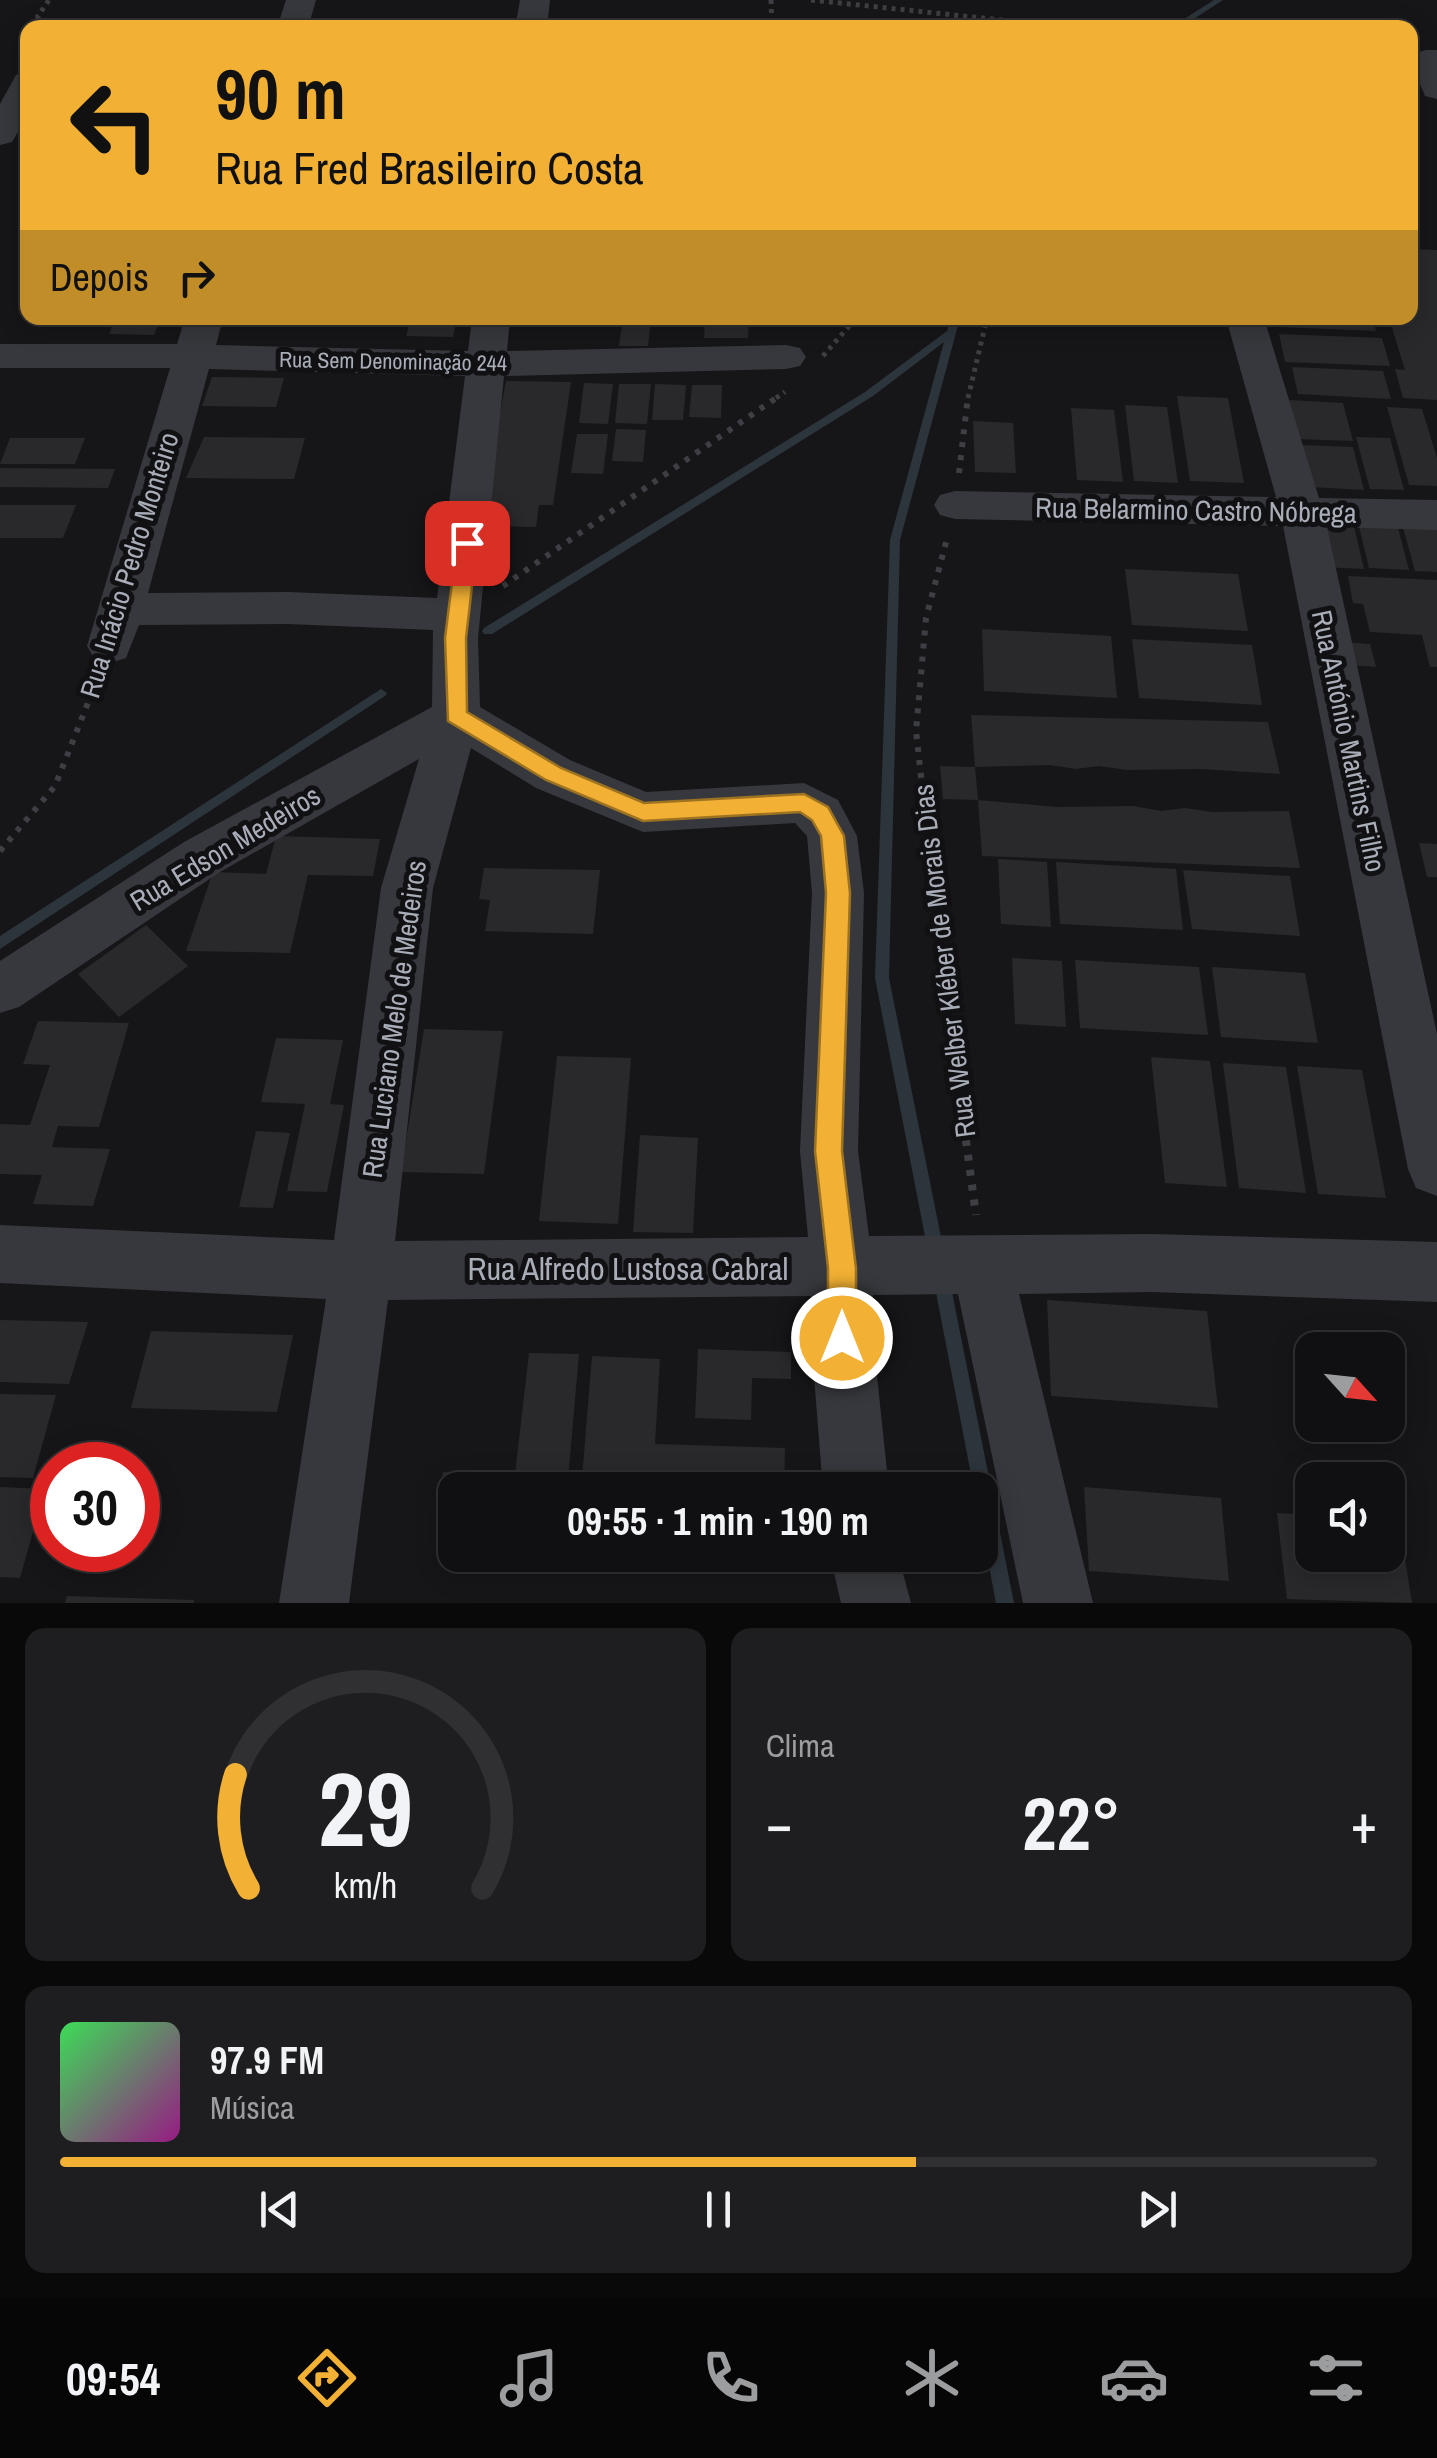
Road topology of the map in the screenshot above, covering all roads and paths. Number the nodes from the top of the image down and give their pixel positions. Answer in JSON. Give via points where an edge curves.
{"nodes":[{"id":1,"x":810,"y":0,"type":"edge"},
{"id":2,"x":1001,"y":20,"type":"edge"},
{"id":3,"x":20,"y":97,"type":"edge"},
{"id":4,"x":0,"y":136,"type":"edge"},
{"id":5,"x":848,"y":325,"type":"edge"},
{"id":6,"x":985,"y":325,"type":"edge"},
{"id":7,"x":1247,"y":325,"type":"edge"},
{"id":8,"x":198,"y":337,"type":"edge"},
{"id":9,"x":488,"y":341,"type":"edge"},
{"id":10,"x":0,"y":356,"type":"edge"},
{"id":11,"x":796,"y":371,"type":"junction"},
{"id":12,"x":955,"y":506,"type":"junction"},
{"id":13,"x":1302,"y":513,"type":"junction"},
{"id":14,"x":1437,"y":515,"type":"edge"},
{"id":15,"x":460,"y":615,"type":"junction"},
{"id":16,"x":115,"y":628,"type":"junction"},
{"id":17,"x":456,"y":716,"type":"junction"},
{"id":18,"x":0,"y":851,"type":"edge"},
{"id":19,"x":0,"y":990,"type":"edge"},
{"id":20,"x":1437,"y":1169,"type":"edge"},
{"id":21,"x":0,"y":1254,"type":"edge"},
{"id":22,"x":969,"y":1265,"type":"junction"},
{"id":23,"x":863,"y":1266,"type":"junction"},
{"id":24,"x":360,"y":1271,"type":"junction"},
{"id":25,"x":1437,"y":1272,"type":"edge"},
{"id":26,"x":854,"y":1472,"type":"edge"},
{"id":27,"x":868,"y":1572,"type":"edge"},
{"id":28,"x":314,"y":1603,"type":"edge"},
{"id":29,"x":876,"y":1603,"type":"edge"},
{"id":30,"x":1058,"y":1603,"type":"edge"}],
"edges":[{"from":1,"to":2,"type":"path"},
{"from":3,"to":4,"type":"street"},
{"from":5,"to":11,"type":"path"},
{"from":6,"to":12,"type":"path","name":"Rua Welber Kléber de Morais Dias","via":[[966,405]]},
{"from":7,"to":13,"type":"street","name":"Rua António Martins Filho"},
{"from":8,"to":9,"type":"street","name":"Rua Sem Denominação 244"},
{"from":8,"to":10,"type":"street","name":"Rua Sem Denominação 244"},
{"from":8,"to":16,"type":"street","name":"Rua Inácio Pedro Monteiro"},
{"from":9,"to":11,"type":"street","name":"Rua Sem Denominação 244"},
{"from":9,"to":15,"type":"street","name":"Rua Luciano Melo de Medeiros"},
{"from":11,"to":15,"type":"path"},
{"from":12,"to":13,"type":"street","name":"Rua Belarmino Castro Nóbrega"},
{"from":12,"to":22,"type":"path","name":"Rua Welber Kléber de Morais Dias","via":[[926,618],[916,731]]},
{"from":13,"to":14,"type":"street","name":"Rua Belarmino Castro Nóbrega"},
{"from":13,"to":20,"type":"street","name":"Rua António Martins Filho"},
{"from":15,"to":16,"type":"street","via":[[288,608]]},
{"from":15,"to":17,"type":"street","name":"Rua Luciano Melo de Medeiros"},
{"from":16,"to":18,"type":"path","name":"Rua Inácio Pedro Monteiro","via":[[55,786]]},
{"from":17,"to":19,"type":"street","name":"Rua Edson Medeiros","via":[[202,856]]},
{"from":17,"to":23,"type":"street","via":[[554,774],[643,812],[804,803],[820,814],[832,836],[838,893],[828,1151]]},
{"from":17,"to":24,"type":"street","name":"Rua Luciano Melo de Medeiros","via":[[407,888]]},
{"from":21,"to":24,"type":"street","name":"Rua Alfredo Lustosa Cabral"},
{"from":22,"to":23,"type":"street","name":"Rua Alfredo Lustosa Cabral"},
{"from":22,"to":25,"type":"street","name":"Rua Alfredo Lustosa Cabral","via":[[1152,1262]]},
{"from":22,"to":30,"type":"street"},
{"from":23,"to":24,"type":"street","name":"Rua Alfredo Lustosa Cabral"},
{"from":23,"to":26,"type":"street","via":[[842,1338]]},
{"from":24,"to":28,"type":"street","name":"Rua Luciano Melo de Medeiros"},
{"from":27,"to":29,"type":"street"}]}
